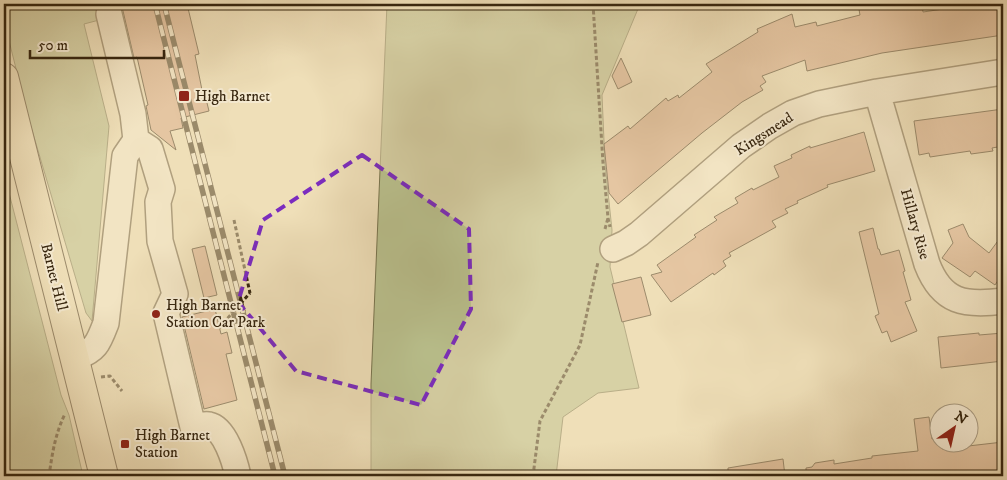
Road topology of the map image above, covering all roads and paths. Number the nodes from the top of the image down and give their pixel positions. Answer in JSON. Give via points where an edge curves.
{"nodes":[{"id":1,"x":593,"y":4,"type":"edge"},
{"id":2,"x":109,"y":14,"type":"dead end"},
{"id":3,"x":1003,"y":72,"type":"edge"},
{"id":4,"x":4,"y":77,"type":"edge"},
{"id":5,"x":877,"y":92,"type":"junction"},
{"id":6,"x":9,"y":118,"type":"edge"},
{"id":7,"x":136,"y":140,"type":"junction"},
{"id":8,"x":234,"y":220,"type":"dead end"},
{"id":9,"x":605,"y":246,"type":"junction"},
{"id":10,"x":1003,"y":301,"type":"edge"},
{"id":11,"x":219,"y":328,"type":"dead end"},
{"id":12,"x":75,"y":358,"type":"junction"},
{"id":13,"x":101,"y":377,"type":"dead end"},
{"id":14,"x":122,"y":391,"type":"dead end"},
{"id":15,"x":68,"y":409,"type":"dead end"},
{"id":16,"x":49,"y":476,"type":"edge"},
{"id":17,"x":104,"y":476,"type":"edge"},
{"id":18,"x":238,"y":476,"type":"edge"},
{"id":19,"x":533,"y":476,"type":"edge"}],
"edges":[{"from":1,"to":9,"type":"path","via":[[608,218]]},
{"from":2,"to":7,"type":"street","via":[[133,114]]},
{"from":3,"to":5,"type":"street","name":"Kingsmead"},
{"from":4,"to":6,"type":"main road","name":"Barnet Hill"},
{"from":5,"to":9,"type":"street","name":"Kingsmead","via":[[819,104],[770,126],[741,146],[639,234],[626,243]]},
{"from":5,"to":10,"type":"street","name":"Hillary Rise","via":[[933,279],[956,300],[970,304]]},
{"from":6,"to":12,"type":"main road","name":"Barnet Hill"},
{"from":7,"to":12,"type":"street","via":[[125,156],[106,323],[90,353]]},
{"from":7,"to":18,"type":"street","via":[[150,149],[162,189],[158,202],[160,241],[174,294],[166,313],[193,427],[209,425],[217,429],[228,444]]},
{"from":8,"to":11,"type":"path","bridge":true,"via":[[250,293]]},
{"from":9,"to":19,"type":"path","via":[[580,345],[540,421]]},
{"from":12,"to":17,"type":"main road","name":"Barnet Hill"},
{"from":13,"to":14,"type":"path","via":[[110,376]]},
{"from":15,"to":16,"type":"path","via":[[59,426]]}]}
